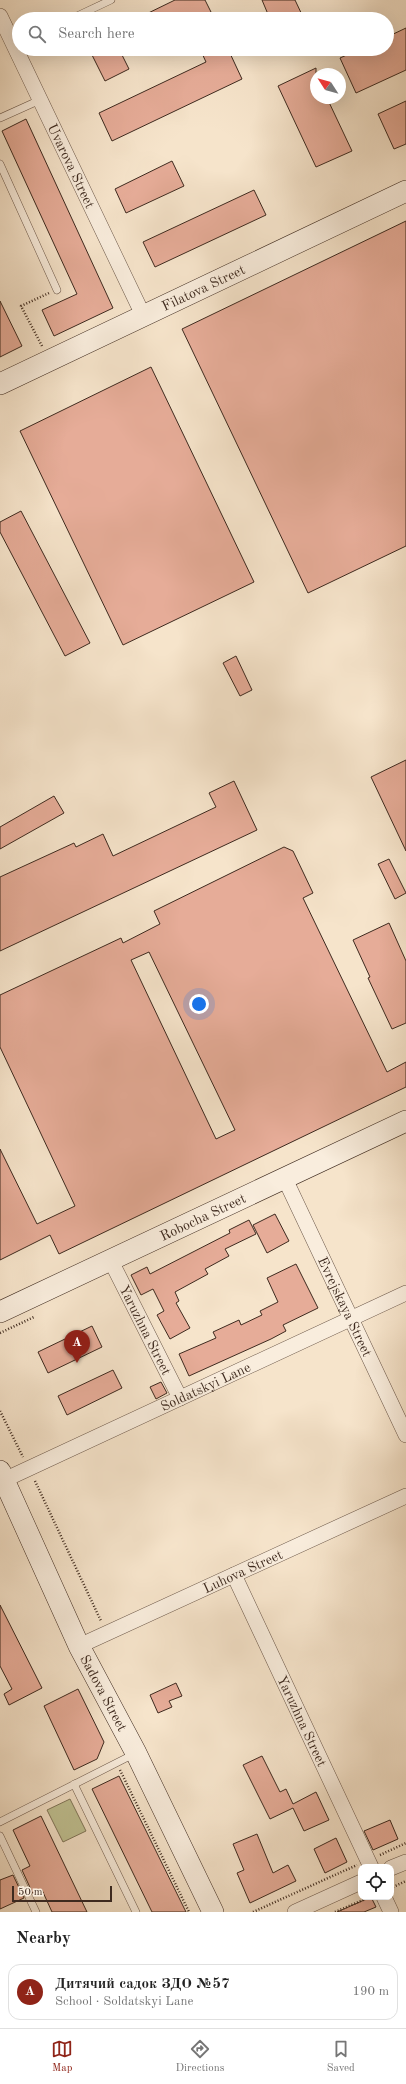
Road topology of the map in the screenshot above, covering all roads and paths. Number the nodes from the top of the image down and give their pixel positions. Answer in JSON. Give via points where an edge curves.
{"nodes":[{"id":1,"x":111,"y":0,"type":"edge"},
{"id":2,"x":86,"y":12,"type":"edge"},
{"id":3,"x":0,"y":16,"type":"edge"},
{"id":4,"x":12,"y":41,"type":"edge"},
{"id":5,"x":19,"y":56,"type":"edge"},
{"id":6,"x":40,"y":100,"type":"junction"},
{"id":7,"x":0,"y":118,"type":"edge"},
{"id":8,"x":0,"y":164,"type":"edge"},
{"id":9,"x":406,"y":191,"type":"edge"},
{"id":10,"x":57,"y":290,"type":"joint"},
{"id":11,"x":143,"y":315,"type":"junction"},
{"id":12,"x":49,"y":360,"type":"junction"},
{"id":13,"x":1,"y":381,"type":"edge"},
{"id":14,"x":406,"y":1121,"type":"edge"},
{"id":15,"x":286,"y":1179,"type":"junction"},
{"id":16,"x":111,"y":1261,"type":"junction"},
{"id":17,"x":406,"y":1293,"type":"edge"},
{"id":18,"x":0,"y":1312,"type":"edge"},
{"id":19,"x":350,"y":1319,"type":"junction"},
{"id":20,"x":180,"y":1398,"type":"junction"},
{"id":21,"x":0,"y":1411,"type":"edge"},
{"id":22,"x":406,"y":1435,"type":"edge"},
{"id":23,"x":29,"y":1469,"type":"junction"},
{"id":24,"x":2,"y":1476,"type":"edge"},
{"id":25,"x":406,"y":1496,"type":"edge"},
{"id":26,"x":234,"y":1576,"type":"junction"},
{"id":27,"x":107,"y":1633,"type":"junction"},
{"id":28,"x":79,"y":1646,"type":"junction"},
{"id":29,"x":136,"y":1753,"type":"junction"},
{"id":30,"x":117,"y":1763,"type":"junction"},
{"id":31,"x":74,"y":1784,"type":"junction"},
{"id":32,"x":0,"y":1822,"type":"edge"},
{"id":33,"x":0,"y":1836,"type":"edge"},
{"id":34,"x":406,"y":1843,"type":"edge"},
{"id":35,"x":406,"y":1862,"type":"edge"},
{"id":36,"x":369,"y":1864,"type":"edge"},
{"id":37,"x":394,"y":1867,"type":"edge"},
{"id":38,"x":358,"y":1869,"type":"edge"},
{"id":39,"x":406,"y":1881,"type":"edge"},
{"id":40,"x":358,"y":1883,"type":"edge"},
{"id":41,"x":394,"y":1887,"type":"edge"},
{"id":42,"x":363,"y":1900,"type":"edge"},
{"id":43,"x":385,"y":1900,"type":"edge"},
{"id":44,"x":36,"y":1912,"type":"edge"},
{"id":45,"x":136,"y":1912,"type":"edge"},
{"id":46,"x":189,"y":1912,"type":"edge"},
{"id":47,"x":213,"y":1912,"type":"edge"},
{"id":48,"x":253,"y":1912,"type":"edge"},
{"id":49,"x":295,"y":1912,"type":"edge"},
{"id":50,"x":335,"y":1912,"type":"edge"},
{"id":51,"x":391,"y":1912,"type":"edge"}],
"edges":[{"from":1,"to":2,"type":"lane"},
{"from":3,"to":4,"type":"street","name":"Uvarova Street"},
{"from":5,"to":6,"type":"street","name":"Uvarova Street"},
{"from":6,"to":7,"type":"lane"},
{"from":6,"to":11,"type":"street","name":"Uvarova Street"},
{"from":8,"to":10,"type":"lane"},
{"from":9,"to":11,"type":"street","name":"Filatova Street"},
{"from":10,"to":12,"type":"path","via":[[21,306]]},
{"from":11,"to":12,"type":"street","name":"Filatova Street"},
{"from":12,"to":13,"type":"street","name":"Filatova Street"},
{"from":14,"to":15,"type":"street","name":"Robocha Street"},
{"from":15,"to":16,"type":"street","name":"Robocha Street"},
{"from":15,"to":19,"type":"street","name":"Evrejskaya Street"},
{"from":16,"to":18,"type":"street","name":"Robocha Street"},
{"from":16,"to":20,"type":"street","name":"Yaruzhna Street"},
{"from":17,"to":19,"type":"street","name":"Soldatskyi Lane"},
{"from":19,"to":20,"type":"street","name":"Soldatskyi Lane"},
{"from":19,"to":22,"type":"street","name":"Evrejskaya Street"},
{"from":20,"to":23,"type":"street","name":"Soldatskyi Lane"},
{"from":21,"to":23,"type":"path"},
{"from":23,"to":24,"type":"street","name":"Soldatskyi Lane"},
{"from":23,"to":27,"type":"path"},
{"from":24,"to":28,"type":"street","name":"Sadova Street"},
{"from":25,"to":26,"type":"street","name":"Luhova Street"},
{"from":26,"to":27,"type":"street","name":"Luhova Street"},
{"from":26,"to":36,"type":"street","name":"Yaruzhna Street"},
{"from":27,"to":28,"type":"street","name":"Luhova Street"},
{"from":28,"to":29,"type":"street","name":"Sadova Street"},
{"from":29,"to":30,"type":"lane"},
{"from":29,"to":47,"type":"street","name":"Sadova Street"},
{"from":30,"to":31,"type":"lane"},
{"from":30,"to":46,"type":"path"},
{"from":31,"to":32,"type":"lane"},
{"from":31,"to":45,"type":"lane"},
{"from":33,"to":44,"type":"lane"},
{"from":34,"to":36,"type":"path"},
{"from":35,"to":37,"type":"street"},
{"from":38,"to":48,"type":"path"},
{"from":39,"to":41,"type":"path"},
{"from":40,"to":49,"type":"street"},
{"from":42,"to":50,"type":"path"},
{"from":43,"to":51,"type":"street"}]}
